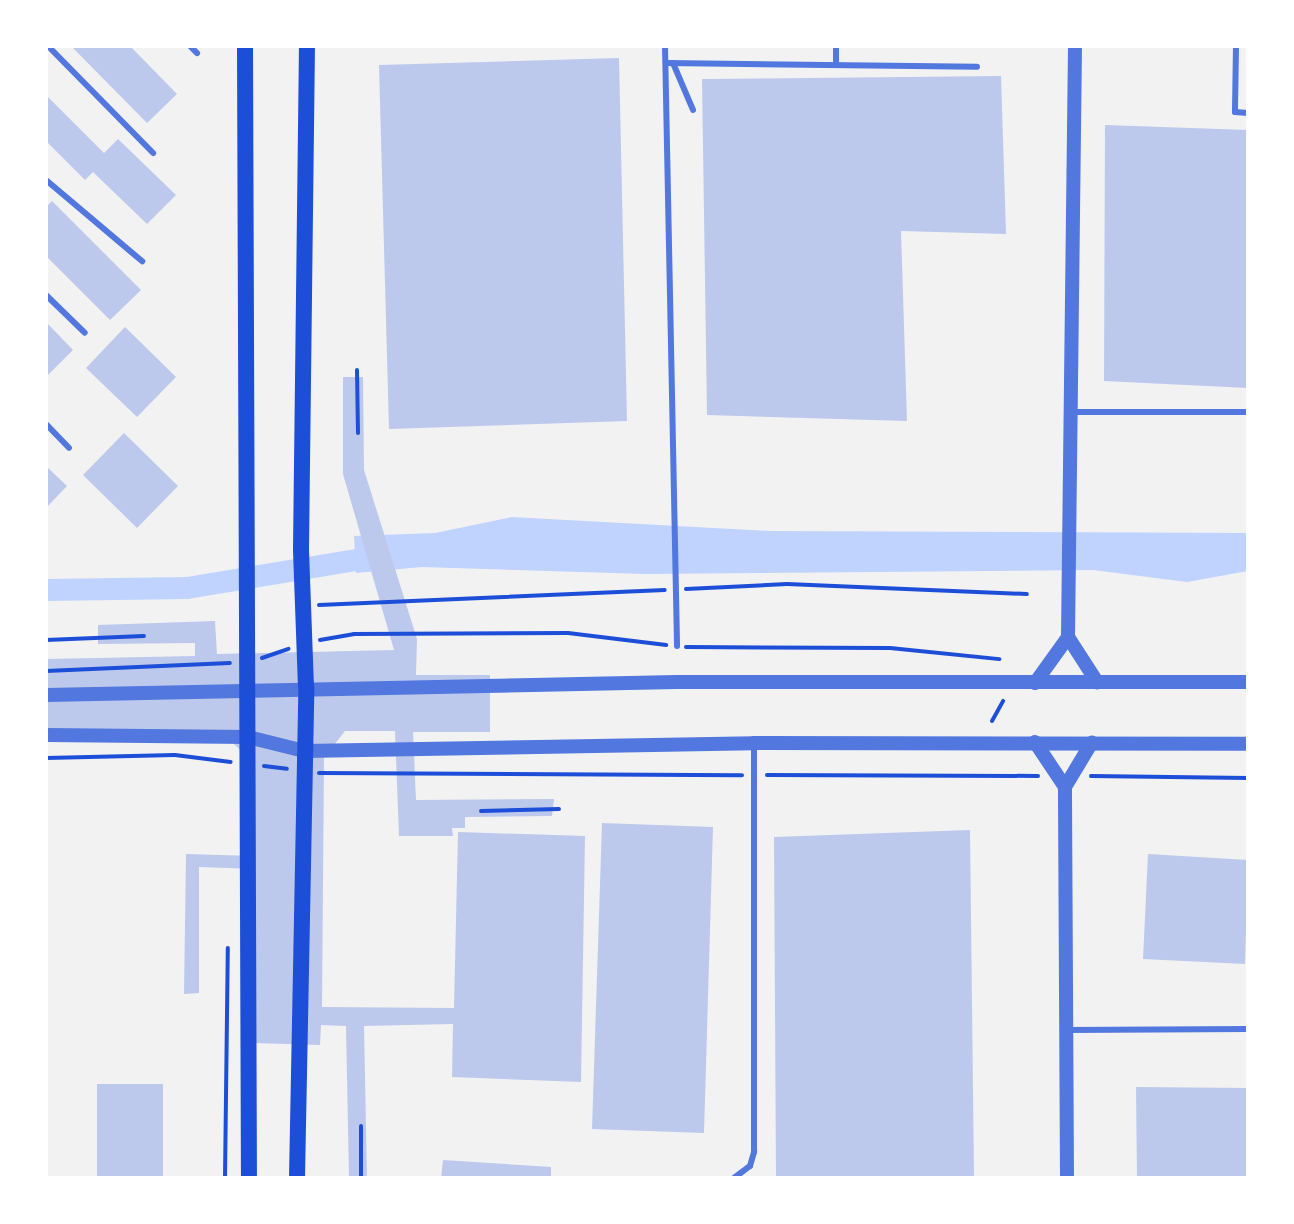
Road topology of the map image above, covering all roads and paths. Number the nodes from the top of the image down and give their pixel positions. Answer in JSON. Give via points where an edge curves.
{"nodes":[{"id":1,"x":48,"y":46,"type":"edge"},
{"id":2,"x":190,"y":46,"type":"edge"},
{"id":3,"x":245,"y":46,"type":"edge"},
{"id":4,"x":307,"y":46,"type":"edge"},
{"id":5,"x":665,"y":46,"type":"edge"},
{"id":6,"x":836,"y":46,"type":"edge"},
{"id":7,"x":1075,"y":46,"type":"edge"},
{"id":8,"x":1236,"y":46,"type":"edge"},
{"id":9,"x":197,"y":53,"type":"dead end"},
{"id":10,"x":836,"y":61,"type":"junction"},
{"id":11,"x":669,"y":63,"type":"junction"},
{"id":12,"x":977,"y":67,"type":"dead end"},
{"id":13,"x":693,"y":110,"type":"dead end"},
{"id":14,"x":1248,"y":113,"type":"edge"},
{"id":15,"x":153,"y":153,"type":"dead end"},
{"id":16,"x":46,"y":180,"type":"edge"},
{"id":17,"x":142,"y":261,"type":"dead end"},
{"id":18,"x":46,"y":295,"type":"edge"},
{"id":19,"x":85,"y":333,"type":"dead end"},
{"id":20,"x":357,"y":370,"type":"dead end"},
{"id":21,"x":1071,"y":412,"type":"junction"},
{"id":22,"x":1248,"y":412,"type":"edge"},
{"id":23,"x":46,"y":424,"type":"edge"},
{"id":24,"x":358,"y":433,"type":"dead end"},
{"id":25,"x":69,"y":448,"type":"dead end"},
{"id":26,"x":144,"y":636,"type":"dead end"},
{"id":27,"x":1068,"y":637,"type":"junction"},
{"id":28,"x":46,"y":640,"type":"edge"},
{"id":29,"x":304,"y":645,"type":"junction"},
{"id":30,"x":677,"y":646,"type":"junction"},
{"id":31,"x":999,"y":659,"type":"dead end"},
{"id":32,"x":248,"y":662,"type":"junction"},
{"id":33,"x":46,"y":671,"type":"edge"},
{"id":34,"x":1097,"y":682,"type":"junction"},
{"id":35,"x":1248,"y":682,"type":"edge"},
{"id":36,"x":1035,"y":683,"type":"junction"},
{"id":37,"x":306,"y":687,"type":"junction"},
{"id":38,"x":247,"y":692,"type":"junction"},
{"id":39,"x":46,"y":695,"type":"edge"},
{"id":40,"x":1003,"y":701,"type":"dead end"},
{"id":41,"x":992,"y":721,"type":"dead end"},
{"id":42,"x":46,"y":735,"type":"edge"},
{"id":43,"x":248,"y":737,"type":"junction"},
{"id":44,"x":1035,"y":742,"type":"junction"},
{"id":45,"x":1092,"y":742,"type":"junction"},
{"id":46,"x":754,"y":743,"type":"junction"},
{"id":47,"x":1248,"y":744,"type":"edge"},
{"id":48,"x":304,"y":751,"type":"junction"},
{"id":49,"x":46,"y":758,"type":"edge"},
{"id":50,"x":249,"y":764,"type":"junction"},
{"id":51,"x":304,"y":771,"type":"junction"},
{"id":52,"x":1047,"y":776,"type":"dead end"},
{"id":53,"x":1078,"y":776,"type":"dead end"},
{"id":54,"x":1248,"y":778,"type":"edge"},
{"id":55,"x":1065,"y":787,"type":"junction"},
{"id":56,"x":559,"y":809,"type":"dead end"},
{"id":57,"x":481,"y":811,"type":"dead end"},
{"id":58,"x":1248,"y":1029,"type":"edge"},
{"id":59,"x":1066,"y":1030,"type":"junction"},
{"id":60,"x":361,"y":1126,"type":"dead end"},
{"id":61,"x":249,"y":1178,"type":"edge"},
{"id":62,"x":297,"y":1178,"type":"edge"},
{"id":63,"x":361,"y":1178,"type":"edge"},
{"id":64,"x":734,"y":1178,"type":"edge"},
{"id":65,"x":1067,"y":1178,"type":"edge"}],
"edges":[{"from":1,"to":15,"type":"lane"},
{"from":2,"to":9,"type":"lane"},
{"from":3,"to":32,"type":"main road"},
{"from":4,"to":29,"type":"main road"},
{"from":5,"to":11,"type":"lane"},
{"from":6,"to":10,"type":"lane"},
{"from":7,"to":21,"type":"street"},
{"from":8,"to":14,"type":"lane","via":[[1235,112]]},
{"from":10,"to":11,"type":"lane"},
{"from":10,"to":12,"type":"lane"},
{"from":11,"to":13,"type":"lane"},
{"from":11,"to":30,"type":"lane"},
{"from":16,"to":17,"type":"lane"},
{"from":18,"to":19,"type":"lane"},
{"from":20,"to":24,"type":"path"},
{"from":21,"to":22,"type":"lane"},
{"from":21,"to":27,"type":"street"},
{"from":23,"to":25,"type":"lane"},
{"from":26,"to":28,"type":"path"},
{"from":27,"to":34,"type":"street"},
{"from":27,"to":36,"type":"street"},
{"from":29,"to":30,"type":"path","via":[[354,634],[568,633]]},
{"from":29,"to":32,"type":"path"},
{"from":29,"to":37,"type":"main road"},
{"from":30,"to":31,"type":"path","via":[[890,648]]},
{"from":32,"to":33,"type":"path"},
{"from":32,"to":38,"type":"main road"},
{"from":34,"to":35,"type":"street"},
{"from":34,"to":36,"type":"street"},
{"from":36,"to":37,"type":"street"},
{"from":37,"to":38,"type":"street"},
{"from":37,"to":48,"type":"main road"},
{"from":38,"to":39,"type":"street"},
{"from":38,"to":43,"type":"main road"},
{"from":40,"to":41,"type":"path"},
{"from":42,"to":43,"type":"street"},
{"from":43,"to":48,"type":"street"},
{"from":43,"to":50,"type":"main road"},
{"from":44,"to":45,"type":"street"},
{"from":44,"to":46,"type":"street"},
{"from":44,"to":55,"type":"street"},
{"from":45,"to":47,"type":"street"},
{"from":45,"to":55,"type":"street"},
{"from":46,"to":48,"type":"street"},
{"from":46,"to":64,"type":"lane","via":[[754,1152],[750,1166]]},
{"from":48,"to":51,"type":"main road"},
{"from":49,"to":50,"type":"path","via":[[175,755]]},
{"from":50,"to":51,"type":"path"},
{"from":50,"to":61,"type":"main road"},
{"from":51,"to":52,"type":"path"},
{"from":51,"to":62,"type":"main road"},
{"from":53,"to":54,"type":"path"},
{"from":55,"to":59,"type":"street"},
{"from":56,"to":57,"type":"path"},
{"from":58,"to":59,"type":"lane"},
{"from":59,"to":65,"type":"street"},
{"from":60,"to":63,"type":"path"}]}
